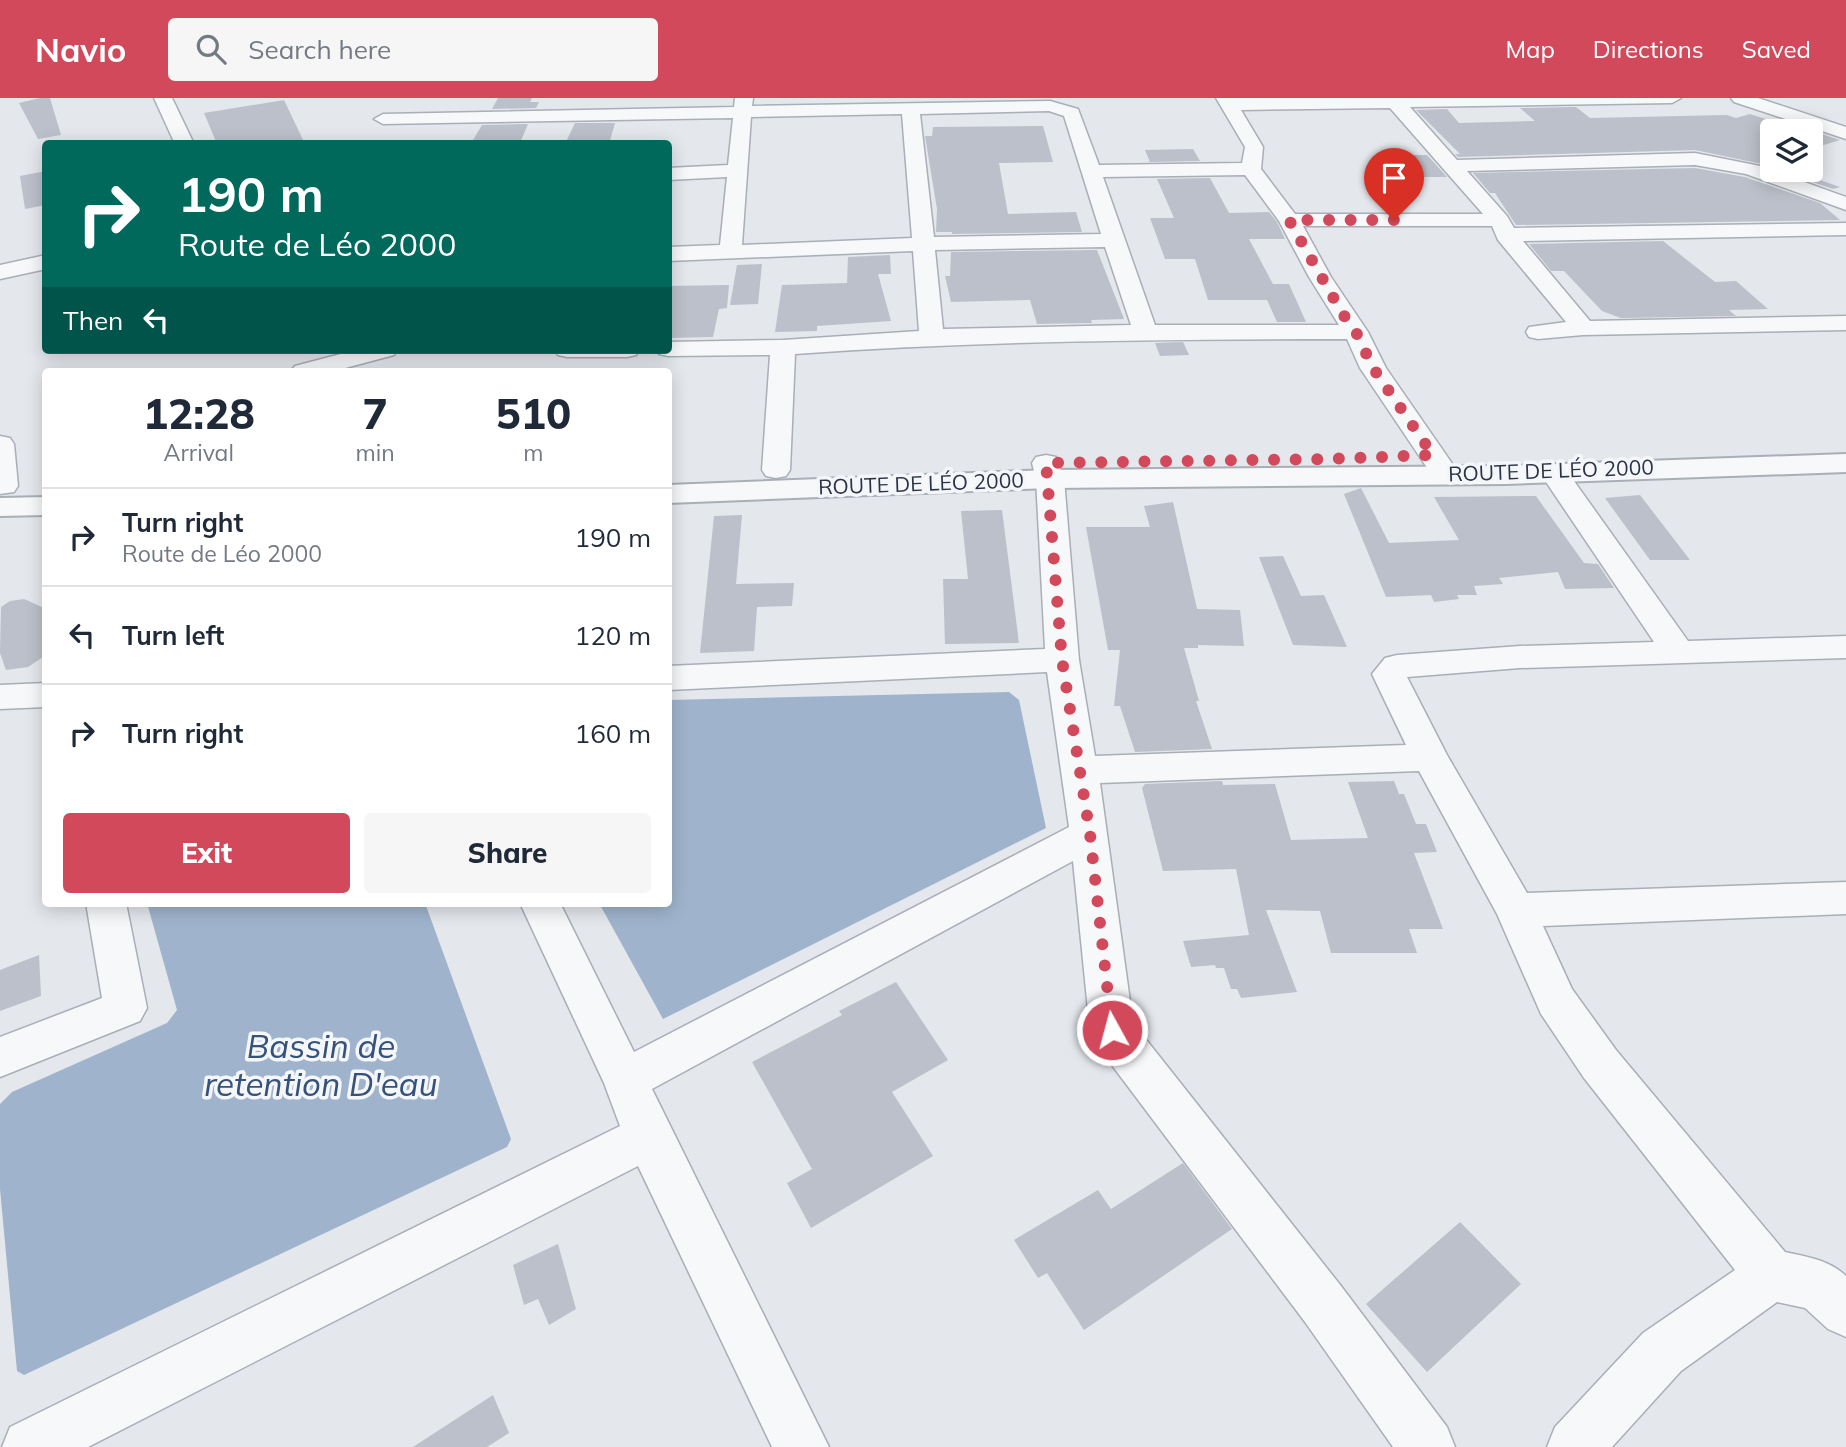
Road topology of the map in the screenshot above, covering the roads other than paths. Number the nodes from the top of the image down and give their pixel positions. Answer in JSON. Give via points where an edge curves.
{"nodes":[{"id":1,"x":163,"y":98,"type":"edge"},
{"id":2,"x":1672,"y":98,"type":"edge"},
{"id":3,"x":1740,"y":98,"type":"edge"},
{"id":4,"x":1227,"y":101,"type":"edge"},
{"id":5,"x":1395,"y":102,"type":"junction"},
{"id":6,"x":743,"y":105,"type":"edge"},
{"id":7,"x":911,"y":110,"type":"junction"},
{"id":8,"x":1846,"y":133,"type":"edge"},
{"id":9,"x":396,"y":135,"type":"dead end"},
{"id":10,"x":183,"y":140,"type":"edge"},
{"id":11,"x":1452,"y":166,"type":"junction"},
{"id":12,"x":1251,"y":169,"type":"junction"},
{"id":13,"x":736,"y":171,"type":"junction"},
{"id":14,"x":1092,"y":171,"type":"junction"},
{"id":15,"x":672,"y":174,"type":"edge"},
{"id":16,"x":1844,"y":202,"type":"edge"},
{"id":17,"x":1289,"y":220,"type":"junction"},
{"id":18,"x":1503,"y":227,"type":"junction"},
{"id":19,"x":1846,"y":229,"type":"edge"},
{"id":20,"x":1113,"y":240,"type":"junction"},
{"id":21,"x":924,"y":244,"type":"junction"},
{"id":22,"x":730,"y":252,"type":"junction"},
{"id":23,"x":672,"y":254,"type":"edge"},
{"id":24,"x":42,"y":263,"type":"edge"},
{"id":25,"x":0,"y":272,"type":"edge"},
{"id":26,"x":1846,"y":323,"type":"edge"},
{"id":27,"x":1583,"y":328,"type":"junction"},
{"id":28,"x":1146,"y":332,"type":"junction"},
{"id":29,"x":1356,"y":332,"type":"junction"},
{"id":30,"x":1538,"y":332,"type":"dead end"},
{"id":31,"x":932,"y":337,"type":"junction"},
{"id":32,"x":783,"y":347,"type":"junction"},
{"id":33,"x":672,"y":349,"type":"edge"},
{"id":34,"x":364,"y":354,"type":"edge"},
{"id":35,"x":294,"y":368,"type":"edge"},
{"id":36,"x":0,"y":444,"type":"edge"},
{"id":37,"x":1846,"y":444,"type":"edge"},
{"id":38,"x":1846,"y":463,"type":"edge"},
{"id":39,"x":1439,"y":465,"type":"junction"},
{"id":40,"x":776,"y":470,"type":"junction"},
{"id":41,"x":1048,"y":471,"type":"junction"},
{"id":42,"x":1554,"y":473,"type":"junction"},
{"id":43,"x":672,"y":474,"type":"edge"},
{"id":44,"x":42,"y":487,"type":"edge"},
{"id":45,"x":1,"y":493,"type":"edge"},
{"id":46,"x":672,"y":494,"type":"edge"},
{"id":47,"x":42,"y":505,"type":"edge"},
{"id":48,"x":1846,"y":647,"type":"edge"},
{"id":49,"x":1678,"y":651,"type":"junction"},
{"id":50,"x":1062,"y":660,"type":"junction"},
{"id":51,"x":672,"y":678,"type":"edge"},
{"id":52,"x":42,"y":695,"type":"edge"},
{"id":53,"x":0,"y":697,"type":"edge"},
{"id":54,"x":1430,"y":757,"type":"junction"},
{"id":55,"x":1081,"y":770,"type":"junction"},
{"id":56,"x":1090,"y":834,"type":"junction"},
{"id":57,"x":1846,"y":898,"type":"edge"},
{"id":58,"x":107,"y":907,"type":"edge"},
{"id":59,"x":542,"y":907,"type":"edge"},
{"id":60,"x":1516,"y":910,"type":"junction"},
{"id":61,"x":0,"y":1057,"type":"edge"},
{"id":62,"x":625,"y":1080,"type":"junction"},
{"id":63,"x":648,"y":1136,"type":"junction"},
{"id":64,"x":1820,"y":1289,"type":"edge"},
{"id":65,"x":30,"y":1447,"type":"edge"},
{"id":66,"x":801,"y":1447,"type":"edge"},
{"id":67,"x":1427,"y":1447,"type":"edge"},
{"id":68,"x":1576,"y":1447,"type":"edge"}],
"edges":[{"from":1,"to":10,"type":"street"},
{"from":2,"to":5,"type":"street"},
{"from":3,"to":8,"type":"street"},
{"from":4,"to":5,"type":"street"},
{"from":4,"to":12,"type":"street","via":[[1254,147]]},
{"from":5,"to":11,"type":"street"},
{"from":6,"to":7,"type":"street"},
{"from":6,"to":9,"type":"street","via":[[381,111]]},
{"from":6,"to":13,"type":"street"},
{"from":7,"to":14,"type":"street","via":[[1066,109],[1072,113]]},
{"from":7,"to":21,"type":"street"},
{"from":11,"to":16,"type":"street","via":[[1718,161]]},
{"from":11,"to":18,"type":"street"},
{"from":12,"to":14,"type":"street"},
{"from":12,"to":17,"type":"street"},
{"from":13,"to":15,"type":"street"},
{"from":13,"to":22,"type":"street"},
{"from":14,"to":20,"type":"street"},
{"from":17,"to":18,"type":"street"},
{"from":17,"to":29,"type":"street"},
{"from":18,"to":19,"type":"street"},
{"from":18,"to":27,"type":"street"},
{"from":20,"to":21,"type":"street"},
{"from":20,"to":28,"type":"street"},
{"from":21,"to":22,"type":"street"},
{"from":21,"to":31,"type":"street"},
{"from":22,"to":23,"type":"street"},
{"from":24,"to":25,"type":"street"},
{"from":26,"to":27,"type":"street"},
{"from":27,"to":30,"type":"street"},
{"from":28,"to":29,"type":"street"},
{"from":28,"to":31,"type":"street"},
{"from":29,"to":39,"type":"street","via":[[1373,368]]},
{"from":31,"to":32,"type":"street"},
{"from":32,"to":33,"type":"street"},
{"from":32,"to":40,"type":"street"},
{"from":34,"to":35,"type":"street"},
{"from":36,"to":45,"type":"street"},
{"from":37,"to":39,"type":"street","name":"ROUTE DE LÉO 2000"},
{"from":38,"to":42,"type":"street","name":"ROUTE DE LÉO 2000"},
{"from":39,"to":41,"type":"street","name":"ROUTE DE LÉO 2000"},
{"from":39,"to":42,"type":"street","name":"ROUTE DE LÉO 2000"},
{"from":40,"to":41,"type":"street","name":"ROUTE DE LÉO 2000"},
{"from":40,"to":43,"type":"street","name":"ROUTE DE LÉO 2000"},
{"from":41,"to":46,"type":"street","name":"ROUTE DE LÉO 2000"},
{"from":41,"to":50,"type":"street"},
{"from":42,"to":49,"type":"street"},
{"from":44,"to":45,"type":"street"},
{"from":45,"to":47,"type":"street"},
{"from":48,"to":49,"type":"street"},
{"from":49,"to":54,"type":"street","via":[[1397,666],[1389,674]]},
{"from":50,"to":51,"type":"street"},
{"from":50,"to":55,"type":"street"},
{"from":52,"to":53,"type":"street"},
{"from":54,"to":55,"type":"street"},
{"from":54,"to":60,"type":"street"},
{"from":55,"to":56,"type":"street"},
{"from":56,"to":62,"type":"street"},
{"from":56,"to":67,"type":"street","via":[[1112,1030]]},
{"from":57,"to":60,"type":"street"},
{"from":58,"to":61,"type":"street","via":[[125,1008]]},
{"from":59,"to":62,"type":"street"},
{"from":60,"to":64,"type":"street","via":[[1556,1001],[1642,1118]]},
{"from":62,"to":63,"type":"street"},
{"from":63,"to":65,"type":"street"},
{"from":63,"to":66,"type":"street"},
{"from":64,"to":68,"type":"street","via":[[1662,1352]]}]}
